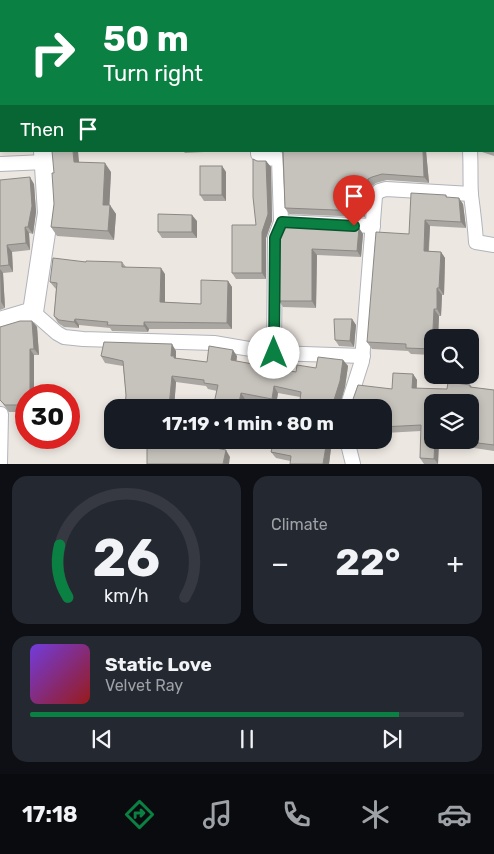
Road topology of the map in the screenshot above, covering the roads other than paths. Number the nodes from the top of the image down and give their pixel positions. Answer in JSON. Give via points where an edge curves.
{"nodes":[{"id":1,"x":258,"y":152,"type":"edge"},
{"id":2,"x":470,"y":152,"type":"edge"},
{"id":3,"x":45,"y":157,"type":"edge"},
{"id":4,"x":0,"y":164,"type":"edge"},
{"id":5,"x":471,"y":194,"type":"junction"},
{"id":6,"x":282,"y":222,"type":"junction"},
{"id":7,"x":373,"y":226,"type":"junction"},
{"id":8,"x":494,"y":245,"type":"edge"},
{"id":9,"x":33,"y":312,"type":"junction"},
{"id":10,"x":0,"y":322,"type":"edge"},
{"id":11,"x":274,"y":353,"type":"junction"},
{"id":12,"x":363,"y":356,"type":"junction"},
{"id":13,"x":350,"y":399,"type":"edge"},
{"id":14,"x":1,"y":414,"type":"edge"},
{"id":15,"x":349,"y":449,"type":"edge"},
{"id":16,"x":0,"y":464,"type":"edge"},
{"id":17,"x":353,"y":464,"type":"edge"}],
"edges":[{"from":1,"to":6,"type":"street","via":[[262,158],[279,159]]},
{"from":2,"to":5,"type":"street"},
{"from":3,"to":4,"type":"street"},
{"from":3,"to":9,"type":"street","via":[[48,214]]},
{"from":5,"to":7,"type":"street","via":[[379,191]]},
{"from":5,"to":8,"type":"street","via":[[476,242]]},
{"from":6,"to":7,"type":"street"},
{"from":6,"to":11,"type":"street","via":[[275,238]]},
{"from":7,"to":12,"type":"street"},
{"from":9,"to":10,"type":"street"},
{"from":9,"to":11,"type":"street","via":[[64,336],[214,342]]},
{"from":11,"to":12,"type":"street"},
{"from":12,"to":13,"type":"street"},
{"from":14,"to":16,"type":"street"},
{"from":15,"to":17,"type":"street"}]}
